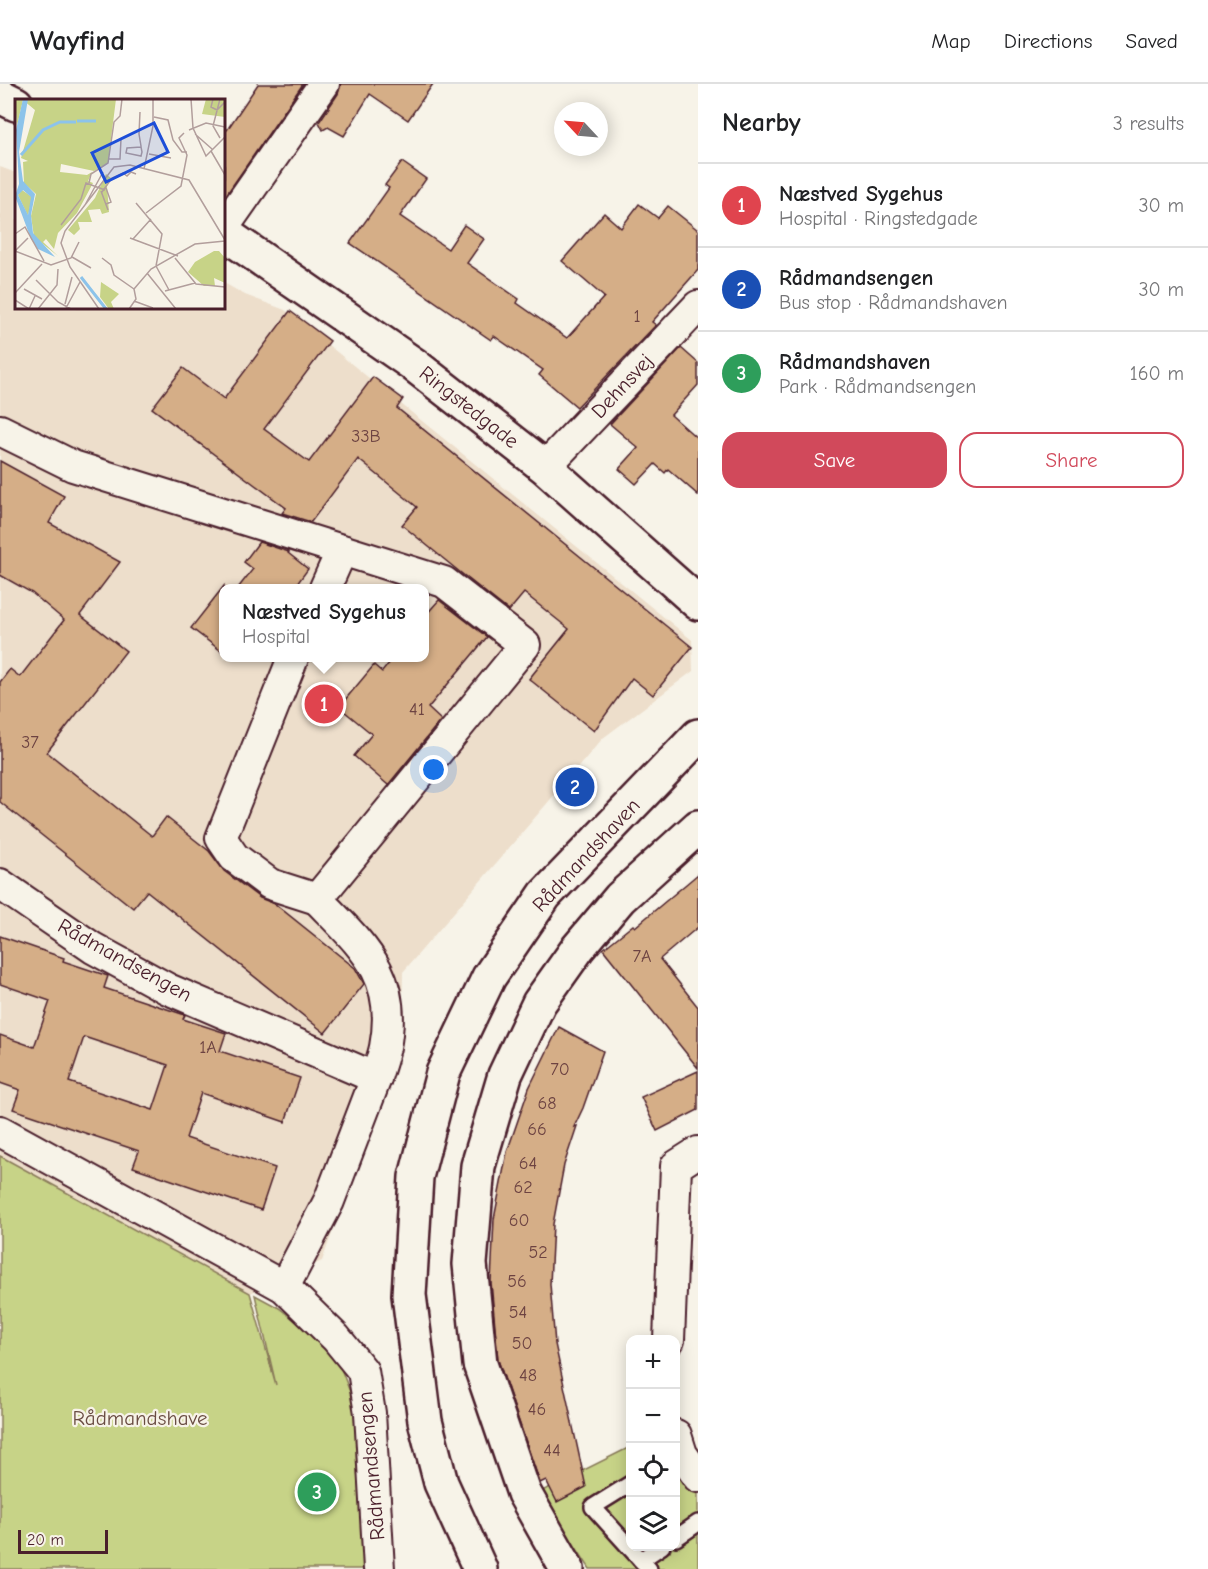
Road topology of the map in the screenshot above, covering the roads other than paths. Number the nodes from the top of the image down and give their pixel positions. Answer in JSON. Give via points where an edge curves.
{"nodes":[{"id":1,"x":324,"y":84,"type":"edge"},
{"id":2,"x":0,"y":96,"type":"edge"},
{"id":3,"x":15,"y":104,"type":"edge"},
{"id":4,"x":0,"y":117,"type":"edge"},
{"id":5,"x":15,"y":124,"type":"edge"},
{"id":6,"x":225,"y":226,"type":"edge"},
{"id":7,"x":225,"y":234,"type":"edge"},
{"id":8,"x":698,"y":306,"type":"edge"},
{"id":9,"x":0,"y":430,"type":"edge"},
{"id":10,"x":545,"y":467,"type":"junction"},
{"id":11,"x":342,"y":550,"type":"junction"},
{"id":12,"x":327,"y":584,"type":"edge"},
{"id":13,"x":698,"y":603,"type":"edge"},
{"id":14,"x":291,"y":662,"type":"edge"},
{"id":15,"x":698,"y":736,"type":"edge"},
{"id":16,"x":698,"y":828,"type":"edge"},
{"id":17,"x":0,"y":884,"type":"edge"},
{"id":18,"x":317,"y":899,"type":"junction"},
{"id":19,"x":376,"y":1078,"type":"junction"},
{"id":20,"x":0,"y":1131,"type":"edge"},
{"id":21,"x":698,"y":1152,"type":"edge"},
{"id":22,"x":284,"y":1287,"type":"junction"},
{"id":23,"x":669,"y":1335,"type":"edge"},
{"id":24,"x":626,"y":1486,"type":"edge"},
{"id":25,"x":698,"y":1523,"type":"edge"},
{"id":26,"x":680,"y":1535,"type":"edge"},
{"id":27,"x":657,"y":1551,"type":"edge"},
{"id":28,"x":645,"y":1564,"type":"edge"},
{"id":29,"x":379,"y":1569,"type":"edge"},
{"id":30,"x":480,"y":1569,"type":"edge"},
{"id":31,"x":567,"y":1569,"type":"edge"}],
"edges":[{"from":1,"to":6,"type":"street"},
{"from":2,"to":3,"type":"main road"},
{"from":4,"to":5,"type":"main road"},
{"from":7,"to":10,"type":"main road","name":"Ringstedgade","via":[[413,364]]},
{"from":8,"to":10,"type":"street","name":"Dehnsvej"},
{"from":9,"to":11,"type":"street","via":[[73,466]]},
{"from":10,"to":13,"type":"main road","name":"Ringstedgade"},
{"from":11,"to":12,"type":"street"},
{"from":11,"to":18,"type":"street","via":[[444,582],[525,645]]},
{"from":14,"to":18,"type":"street","via":[[220,838],[234,857],[270,884]]},
{"from":15,"to":30,"type":"main road","name":"Rådmandshaven","via":[[545,894],[489,976],[443,1073],[416,1177],[409,1295],[425,1421],[441,1483]]},
{"from":16,"to":31,"type":"main road","via":[[621,898],[578,948],[540,1003],[505,1075],[478,1166],[471,1264],[480,1365],[524,1493]]},
{"from":17,"to":19,"type":"street","name":"Rådmandsengen","via":[[93,948],[168,989]]},
{"from":18,"to":19,"type":"street","via":[[368,953],[383,984],[387,1023]]},
{"from":19,"to":22,"type":"street","via":[[329,1201]]},
{"from":20,"to":22,"type":"street","name":"Rådmandsengen"},
{"from":21,"to":23,"type":"street","via":[[676,1166]]},
{"from":22,"to":29,"type":"street","name":"Rådmandsengen","via":[[363,1371],[370,1413]]},
{"from":24,"to":28,"type":"lane","via":[[593,1507]]},
{"from":25,"to":26,"type":"lane"},
{"from":27,"to":28,"type":"lane"}]}
